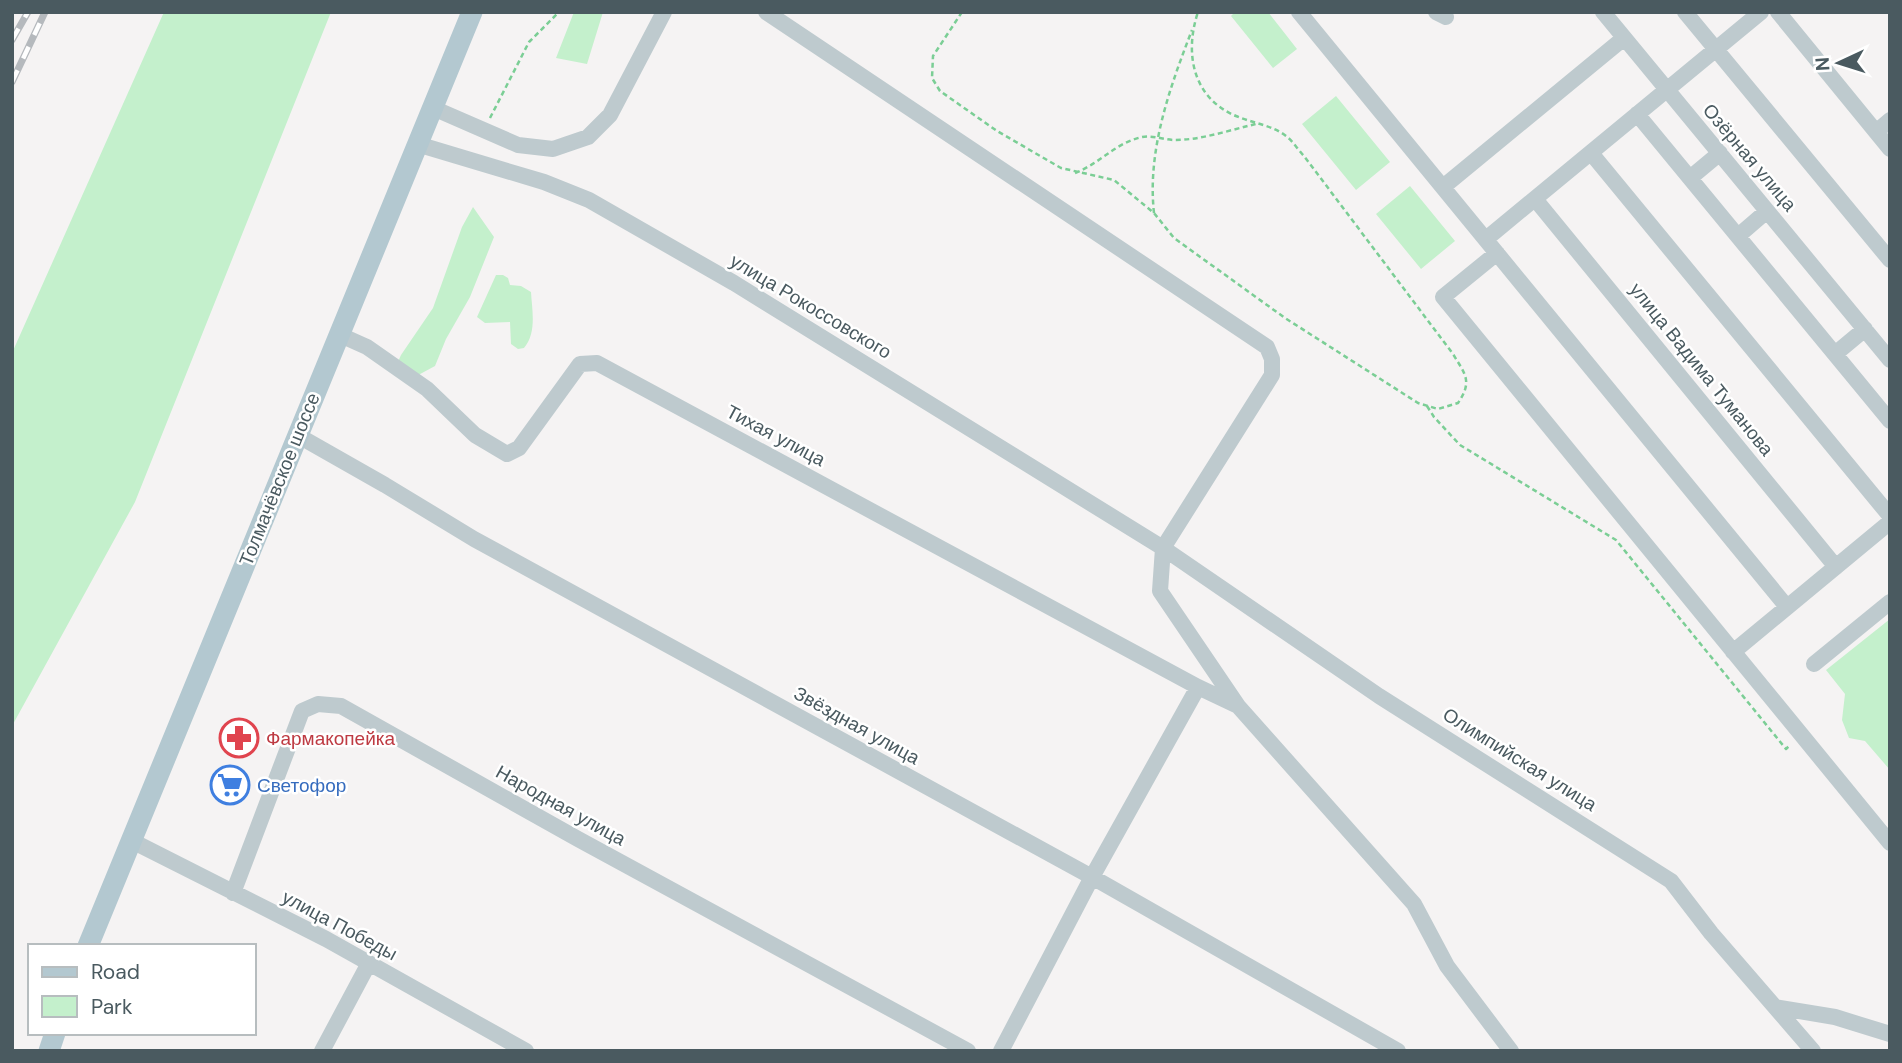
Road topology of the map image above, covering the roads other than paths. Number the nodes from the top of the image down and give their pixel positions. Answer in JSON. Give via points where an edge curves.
{"nodes":[{"id":1,"x":472,"y":12,"type":"edge"},
{"id":2,"x":664,"y":12,"type":"edge"},
{"id":3,"x":766,"y":12,"type":"edge"},
{"id":4,"x":1299,"y":12,"type":"edge"},
{"id":5,"x":1603,"y":12,"type":"edge"},
{"id":6,"x":1685,"y":12,"type":"edge"},
{"id":7,"x":1761,"y":12,"type":"edge"},
{"id":8,"x":1778,"y":12,"type":"edge"},
{"id":9,"x":1624,"y":38,"type":"junction"},
{"id":10,"x":1716,"y":50,"type":"junction"},
{"id":11,"x":1663,"y":93,"type":"junction"},
{"id":12,"x":433,"y":108,"type":"junction"},
{"id":13,"x":1637,"y":114,"type":"junction"},
{"id":14,"x":1890,"y":120,"type":"edge"},
{"id":15,"x":1876,"y":132,"type":"junction"},
{"id":16,"x":417,"y":144,"type":"junction"},
{"id":17,"x":1890,"y":149,"type":"edge"},
{"id":18,"x":1591,"y":153,"type":"junction"},
{"id":19,"x":1716,"y":157,"type":"junction"},
{"id":20,"x":1690,"y":178,"type":"junction"},
{"id":21,"x":1443,"y":187,"type":"junction"},
{"id":22,"x":1535,"y":199,"type":"junction"},
{"id":23,"x":1764,"y":215,"type":"junction"},
{"id":24,"x":1738,"y":236,"type":"junction"},
{"id":25,"x":1486,"y":239,"type":"junction"},
{"id":26,"x":1497,"y":253,"type":"junction"},
{"id":27,"x":1890,"y":260,"type":"edge"},
{"id":28,"x":1865,"y":329,"type":"junction"},
{"id":29,"x":338,"y":334,"type":"junction"},
{"id":30,"x":1835,"y":354,"type":"junction"},
{"id":31,"x":1890,"y":360,"type":"edge"},
{"id":32,"x":1890,"y":421,"type":"edge"},
{"id":33,"x":297,"y":435,"type":"junction"},
{"id":34,"x":1890,"y":516,"type":"edge"},
{"id":35,"x":1890,"y":522,"type":"edge"},
{"id":36,"x":1163,"y":548,"type":"junction"},
{"id":37,"x":1836,"y":567,"type":"junction"},
{"id":38,"x":1890,"y":601,"type":"edge"},
{"id":39,"x":1787,"y":607,"type":"junction"},
{"id":40,"x":1733,"y":652,"type":"junction"},
{"id":41,"x":1814,"y":664,"type":"dead end"},
{"id":42,"x":1198,"y":687,"type":"junction"},
{"id":43,"x":1238,"y":706,"type":"junction"},
{"id":44,"x":132,"y":841,"type":"junction"},
{"id":45,"x":1890,"y":843,"type":"edge"},
{"id":46,"x":1093,"y":877,"type":"junction"},
{"id":47,"x":233,"y":893,"type":"junction"},
{"id":48,"x":89,"y":944,"type":"edge"},
{"id":49,"x":369,"y":963,"type":"junction"},
{"id":50,"x":1775,"y":1007,"type":"junction"},
{"id":51,"x":1890,"y":1034,"type":"edge"},
{"id":52,"x":322,"y":1051,"type":"edge"},
{"id":53,"x":526,"y":1051,"type":"edge"},
{"id":54,"x":968,"y":1051,"type":"edge"},
{"id":55,"x":1001,"y":1051,"type":"edge"},
{"id":56,"x":1398,"y":1051,"type":"edge"},
{"id":57,"x":1511,"y":1051,"type":"edge"},
{"id":58,"x":1813,"y":1051,"type":"edge"}],
"edges":[{"from":1,"to":12,"type":"main road","name":"Толмачёвское шоссе"},
{"from":2,"to":12,"type":"street","via":[[610,115],[588,137],[553,149],[518,145]]},
{"from":3,"to":36,"type":"street","via":[[1267,347],[1272,375]]},
{"from":4,"to":21,"type":"street"},
{"from":5,"to":9,"type":"street","name":"Озёрная улица"},
{"from":6,"to":10,"type":"street"},
{"from":7,"to":10,"type":"street"},
{"from":8,"to":15,"type":"street"},
{"from":9,"to":11,"type":"street","name":"Озёрная улица"},
{"from":9,"to":21,"type":"street"},
{"from":10,"to":11,"type":"street"},
{"from":10,"to":27,"type":"street"},
{"from":11,"to":13,"type":"street"},
{"from":11,"to":19,"type":"street","name":"Озёрная улица"},
{"from":12,"to":16,"type":"main road","name":"Толмачёвское шоссе"},
{"from":13,"to":18,"type":"street"},
{"from":13,"to":20,"type":"street"},
{"from":14,"to":15,"type":"street"},
{"from":15,"to":17,"type":"street"},
{"from":16,"to":29,"type":"main road","name":"Толмачёвское шоссе"},
{"from":16,"to":36,"type":"street","name":"улица Рокоссовского","via":[[589,200],[745,290]]},
{"from":18,"to":22,"type":"street"},
{"from":18,"to":34,"type":"street"},
{"from":19,"to":20,"type":"street"},
{"from":19,"to":23,"type":"street","name":"Озёрная улица"},
{"from":20,"to":24,"type":"street"},
{"from":21,"to":25,"type":"street"},
{"from":22,"to":25,"type":"street"},
{"from":22,"to":37,"type":"street","name":"улица Вадима Туманова"},
{"from":23,"to":24,"type":"street"},
{"from":23,"to":28,"type":"street","name":"Озёрная улица"},
{"from":24,"to":30,"type":"street"},
{"from":25,"to":26,"type":"street"},
{"from":26,"to":39,"type":"street"},
{"from":26,"to":40,"type":"street","via":[[1443,297]]},
{"from":28,"to":30,"type":"street"},
{"from":28,"to":31,"type":"street","name":"Озёрная улица"},
{"from":29,"to":33,"type":"main road","name":"Толмачёвское шоссе"},
{"from":29,"to":42,"type":"street","name":"Тихая улица","via":[[367,347],[427,389],[475,435],[507,454],[519,448],[580,364],[597,363]]},
{"from":30,"to":32,"type":"street"},
{"from":33,"to":44,"type":"main road","name":"Толмачёвское шоссе"},
{"from":33,"to":46,"type":"street","name":"Звёздная улица","via":[[486,546]]},
{"from":35,"to":37,"type":"street"},
{"from":36,"to":43,"type":"street","via":[[1160,591]]},
{"from":36,"to":50,"type":"street","name":"Олимпийская улица","via":[[1379,696],[1671,881]]},
{"from":37,"to":39,"type":"street"},
{"from":38,"to":41,"type":"street"},
{"from":39,"to":40,"type":"street"},
{"from":40,"to":45,"type":"street"},
{"from":42,"to":43,"type":"street","name":"Тихая улица"},
{"from":42,"to":46,"type":"street"},
{"from":43,"to":57,"type":"street","via":[[1414,904],[1447,967]]},
{"from":44,"to":47,"type":"street","name":"улица Победы"},
{"from":44,"to":48,"type":"main road","name":"Толмачёвское шоссе"},
{"from":46,"to":55,"type":"street"},
{"from":46,"to":56,"type":"street","name":"Звёздная улица"},
{"from":47,"to":49,"type":"street","name":"улица Победы"},
{"from":47,"to":54,"type":"street","name":"Народная улица","via":[[302,711],[318,704],[341,706]]},
{"from":49,"to":52,"type":"street"},
{"from":49,"to":53,"type":"street","name":"улица Победы"},
{"from":50,"to":51,"type":"street","via":[[1835,1017]]},
{"from":50,"to":58,"type":"street","name":"Олимпийская улица"}]}
